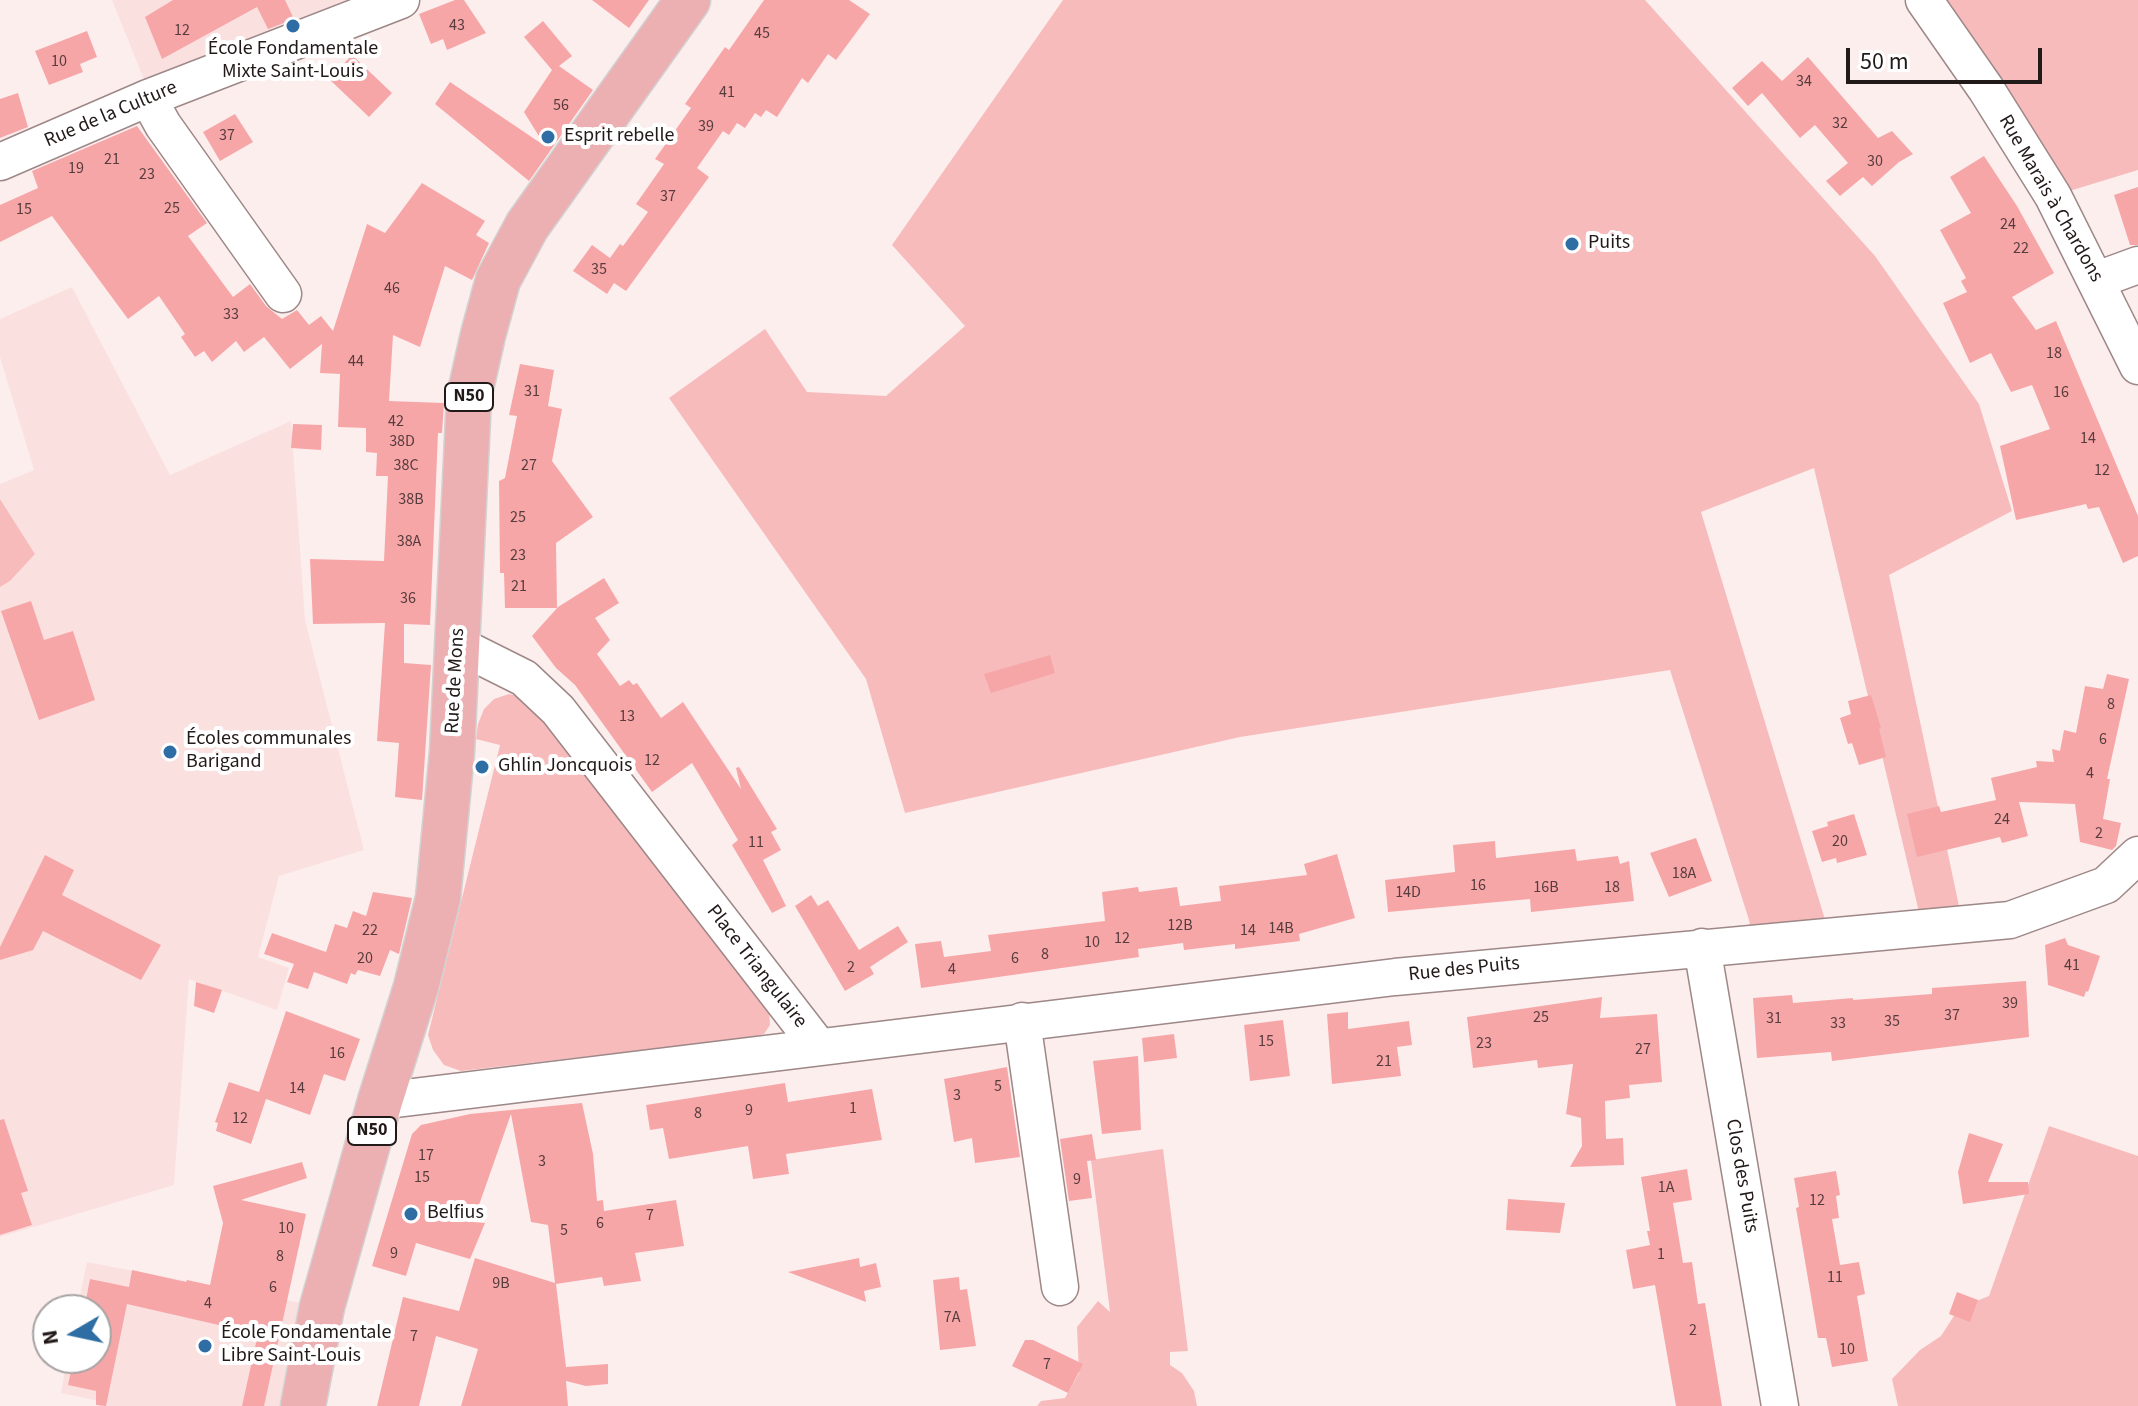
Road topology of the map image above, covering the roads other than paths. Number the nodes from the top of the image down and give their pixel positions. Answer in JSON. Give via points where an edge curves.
{"nodes":[{"id":1,"x":401,"y":0,"type":"edge"},
{"id":2,"x":688,"y":0,"type":"edge"},
{"id":3,"x":1924,"y":0,"type":"edge"},
{"id":4,"x":148,"y":98,"type":"junction"},
{"id":5,"x":0,"y":162,"type":"edge"},
{"id":6,"x":2138,"y":265,"type":"edge"},
{"id":7,"x":2097,"y":280,"type":"junction"},
{"id":8,"x":283,"y":294,"type":"dead end"},
{"id":9,"x":2138,"y":366,"type":"edge"},
{"id":10,"x":458,"y":645,"type":"junction"},
{"id":11,"x":2138,"y":855,"type":"edge"},
{"id":12,"x":1702,"y":947,"type":"junction"},
{"id":13,"x":1022,"y":1021,"type":"junction"},
{"id":14,"x":818,"y":1046,"type":"junction"},
{"id":15,"x":380,"y":1101,"type":"junction"},
{"id":16,"x":1060,"y":1287,"type":"dead end"},
{"id":17,"x":303,"y":1406,"type":"edge"},
{"id":18,"x":1780,"y":1406,"type":"edge"}],
"edges":[{"from":1,"to":4,"type":"street","name":"Rue de la Culture"},
{"from":2,"to":10,"type":"main road","name":"Rue de Mons","number":"N50","via":[[527,226],[498,280],[469,397]]},
{"from":3,"to":7,"type":"street","name":"Rue Marais à Chardons","via":[[2053,196]]},
{"from":4,"to":5,"type":"street","name":"Rue de la Culture"},
{"from":4,"to":8,"type":"street"},
{"from":6,"to":7,"type":"street"},
{"from":7,"to":9,"type":"street","name":"Rue Marais à Chardons"},
{"from":10,"to":14,"type":"street","name":"Place Triangulaire","via":[[524,678],[558,710]]},
{"from":10,"to":15,"type":"main road","name":"Rue de Mons","number":"N50","via":[[438,898]]},
{"from":11,"to":12,"type":"street","name":"Rue des Puits","via":[[2106,885],[2010,920]]},
{"from":12,"to":13,"type":"street","name":"Rue des Puits"},
{"from":12,"to":18,"type":"street","name":"Clos des Puits"},
{"from":13,"to":14,"type":"street","name":"Rue des Puits"},
{"from":13,"to":16,"type":"street"},
{"from":14,"to":15,"type":"street","name":"Place Triangulaire"},
{"from":15,"to":17,"type":"main road","name":"Rue de Mons","number":"N50","via":[[322,1307]]}]}
